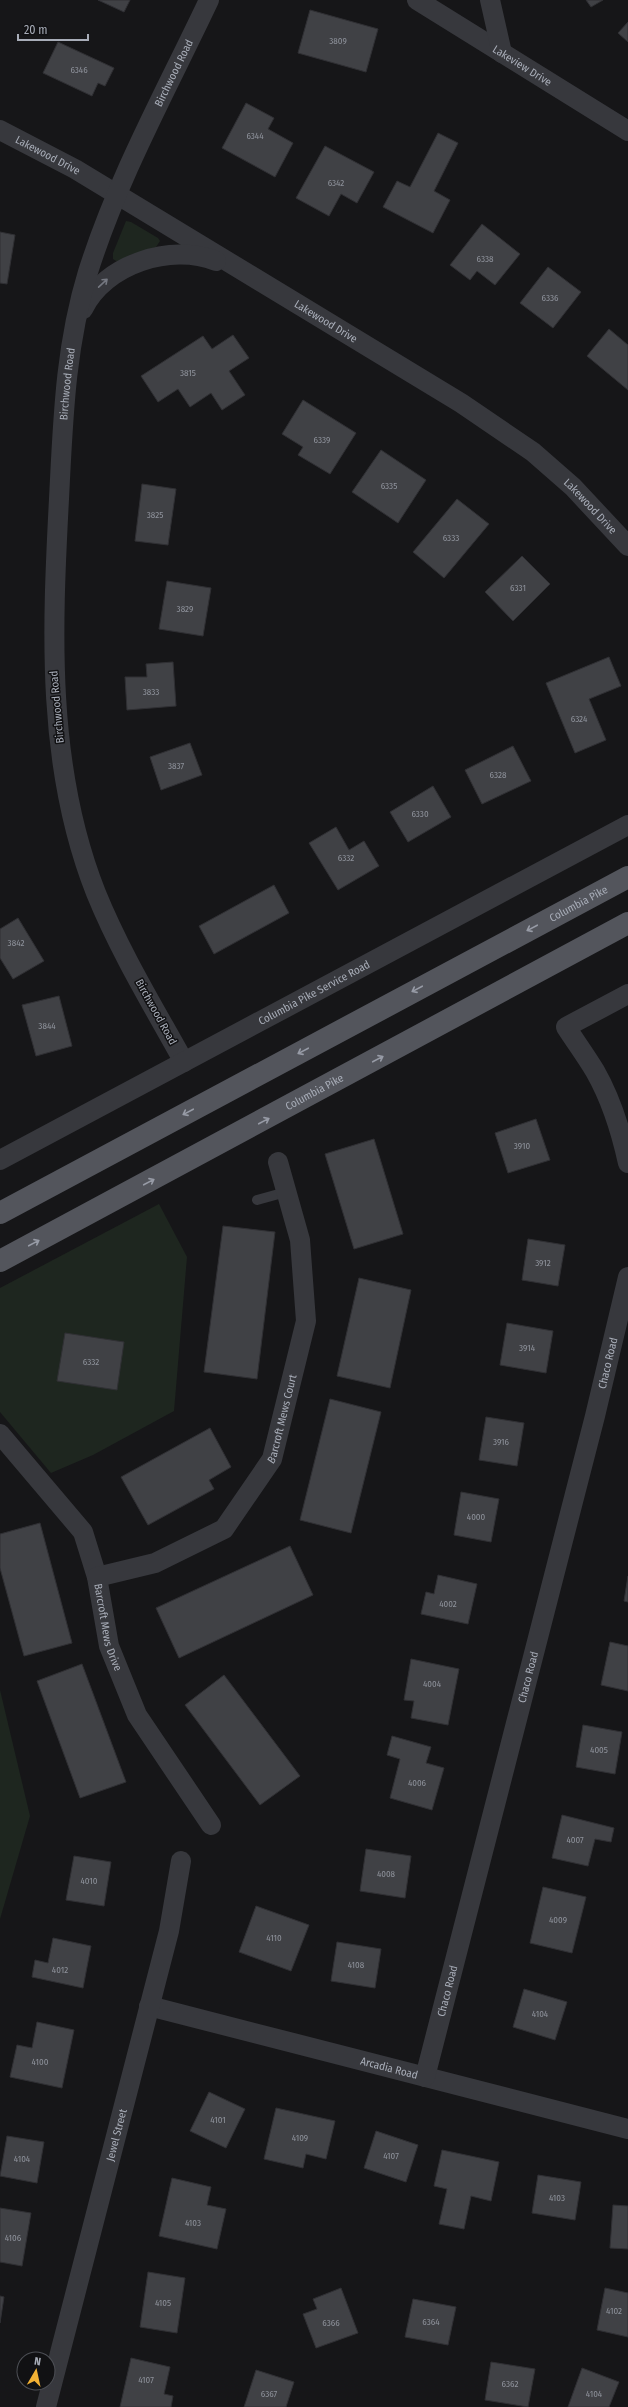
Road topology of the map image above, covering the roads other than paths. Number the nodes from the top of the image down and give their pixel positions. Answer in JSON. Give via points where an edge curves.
{"nodes":[{"id":1,"x":209,"y":0,"type":"edge"},
{"id":2,"x":417,"y":0,"type":"edge"},
{"id":3,"x":490,"y":0,"type":"edge"},
{"id":4,"x":502,"y":53,"type":"junction"},
{"id":5,"x":0,"y":130,"type":"edge"},
{"id":6,"x":628,"y":131,"type":"edge"},
{"id":7,"x":117,"y":194,"type":"junction"},
{"id":8,"x":246,"y":272,"type":"junction"},
{"id":9,"x":74,"y":327,"type":"junction"},
{"id":10,"x":628,"y":546,"type":"edge"},
{"id":11,"x":628,"y":825,"type":"edge"},
{"id":12,"x":628,"y":877,"type":"edge"},
{"id":13,"x":628,"y":923,"type":"edge"},
{"id":14,"x":628,"y":994,"type":"edge"},
{"id":15,"x":184,"y":1062,"type":"junction"},
{"id":16,"x":0,"y":1160,"type":"edge"},
{"id":17,"x":278,"y":1162,"type":"dead end"},
{"id":18,"x":628,"y":1163,"type":"edge"},
{"id":19,"x":286,"y":1192,"type":"junction"},
{"id":20,"x":257,"y":1200,"type":"dead end"},
{"id":21,"x":0,"y":1213,"type":"edge"},
{"id":22,"x":0,"y":1261,"type":"edge"},
{"id":23,"x":628,"y":1277,"type":"edge"},
{"id":24,"x":0,"y":1434,"type":"edge"},
{"id":25,"x":97,"y":1577,"type":"junction"},
{"id":26,"x":211,"y":1825,"type":"dead end"},
{"id":27,"x":181,"y":1861,"type":"dead end"},
{"id":28,"x":149,"y":2006,"type":"junction"},
{"id":29,"x":425,"y":2077,"type":"junction"},
{"id":30,"x":628,"y":2129,"type":"edge"},
{"id":31,"x":46,"y":2407,"type":"edge"}],
"edges":[{"from":1,"to":7,"type":"street","name":"Birchwood Road"},
{"from":2,"to":4,"type":"street","name":"Lakeview Drive"},
{"from":3,"to":4,"type":"street"},
{"from":4,"to":6,"type":"street","name":"Lakeview Drive"},
{"from":5,"to":7,"type":"street","name":"Lakewood Drive","via":[[75,168]]},
{"from":7,"to":8,"type":"street","name":"Lakewood Drive"},
{"from":7,"to":9,"type":"street","name":"Birchwood Road","via":[[89,271]]},
{"from":9,"to":8,"type":"street","name":"Birchwood Road","one_way":true,"via":[[86,302],[103,281],[128,266],[151,259],[187,255],[213,260]]},
{"from":8,"to":10,"type":"street","name":"Lakewood Drive","via":[[461,403],[533,452],[573,487]]},
{"from":9,"to":15,"type":"street","name":"Birchwood Road","via":[[66,376],[56,547],[53,659],[62,764],[78,837],[95,890],[117,941]]},
{"from":11,"to":15,"type":"street","name":"Columbia Pike Service Road"},
{"from":12,"to":21,"type":"main road","name":"Columbia Pike","one_way":true},
{"from":22,"to":13,"type":"main road","name":"Columbia Pike","one_way":true},
{"from":14,"to":18,"type":"street","via":[[566,1027],[607,1095]]},
{"from":15,"to":16,"type":"street","name":"Columbia Pike Service Road"},
{"from":17,"to":19,"type":"street","name":"Barcroft Mews Court"},
{"from":19,"to":20,"type":"lane"},
{"from":19,"to":25,"type":"street","name":"Barcroft Mews Court","via":[[300,1240],[306,1321],[272,1459],[224,1528],[155,1563]]},
{"from":23,"to":29,"type":"street","name":"Chaco Road","via":[[595,1416]]},
{"from":24,"to":25,"type":"street","name":"Barcroft Mews Drive","via":[[83,1532]]},
{"from":25,"to":26,"type":"street","name":"Barcroft Mews Drive","via":[[109,1646],[137,1715]]},
{"from":27,"to":28,"type":"street","name":"Jewel Street","via":[[169,1931]]},
{"from":28,"to":29,"type":"street","name":"Arcadia Road"},
{"from":28,"to":31,"type":"street","name":"Jewel Street"},
{"from":29,"to":30,"type":"street","name":"Arcadia Road"}]}
